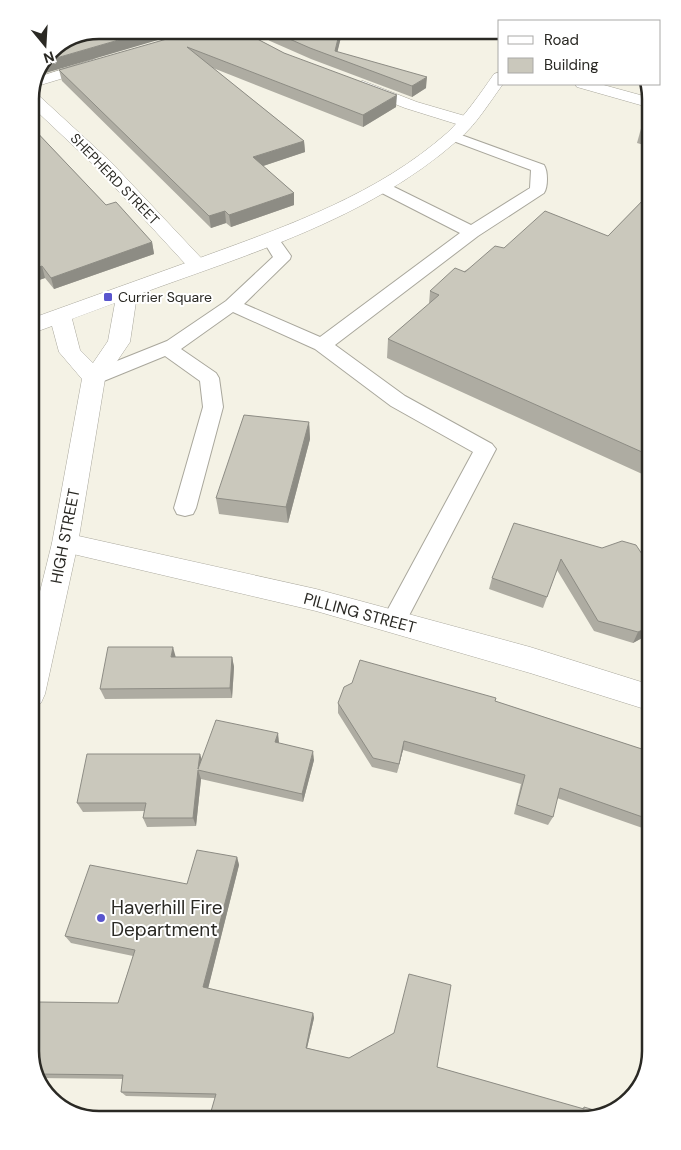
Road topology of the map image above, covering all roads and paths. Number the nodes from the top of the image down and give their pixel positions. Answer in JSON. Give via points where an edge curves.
{"nodes":[{"id":1,"x":106,"y":61,"type":"edge"},
{"id":2,"x":498,"y":79,"type":"edge"},
{"id":3,"x":41,"y":82,"type":"edge"},
{"id":4,"x":352,"y":82,"type":"edge"},
{"id":5,"x":587,"y":85,"type":"edge"},
{"id":6,"x":642,"y":100,"type":"edge"},
{"id":7,"x":39,"y":115,"type":"edge"},
{"id":8,"x":460,"y":129,"type":"junction"},
{"id":9,"x":382,"y":187,"type":"junction"},
{"id":10,"x":472,"y":232,"type":"junction"},
{"id":11,"x":270,"y":239,"type":"junction"},
{"id":12,"x":197,"y":265,"type":"junction"},
{"id":13,"x":127,"y":293,"type":"junction"},
{"id":14,"x":232,"y":305,"type":"junction"},
{"id":15,"x":60,"y":316,"type":"junction"},
{"id":16,"x":39,"y":324,"type":"edge"},
{"id":17,"x":322,"y":345,"type":"junction"},
{"id":18,"x":166,"y":348,"type":"junction"},
{"id":19,"x":94,"y":378,"type":"junction"},
{"id":20,"x":185,"y":508,"type":"dead end"},
{"id":21,"x":65,"y":543,"type":"junction"},
{"id":22,"x":393,"y":622,"type":"junction"},
{"id":23,"x":39,"y":655,"type":"edge"},
{"id":24,"x":642,"y":695,"type":"edge"}],
"edges":[{"from":1,"to":3,"type":"street"},
{"from":2,"to":8,"type":"street"},
{"from":4,"to":8,"type":"street"},
{"from":5,"to":6,"type":"street"},
{"from":7,"to":12,"type":"street","name":"SHEPHERD STREET","via":[[104,165]]},
{"from":8,"to":9,"type":"street","via":[[396,180]]},
{"from":8,"to":10,"type":"lane","via":[[539,168],[538,190]]},
{"from":9,"to":10,"type":"lane"},
{"from":9,"to":11,"type":"street","via":[[333,213]]},
{"from":10,"to":17,"type":"lane"},
{"from":11,"to":12,"type":"street"},
{"from":11,"to":14,"type":"lane","via":[[281,259]]},
{"from":12,"to":13,"type":"street"},
{"from":13,"to":15,"type":"street"},
{"from":13,"to":19,"type":"street","name":"HIGH STREET","via":[[119,342]]},
{"from":14,"to":17,"type":"lane"},
{"from":14,"to":18,"type":"lane"},
{"from":15,"to":16,"type":"street"},
{"from":15,"to":19,"type":"street","via":[[70,352]]},
{"from":17,"to":22,"type":"lane","via":[[398,401],[485,449]]},
{"from":18,"to":19,"type":"lane"},
{"from":18,"to":20,"type":"lane","via":[[210,378],[213,407]]},
{"from":19,"to":21,"type":"street","name":"HIGH STREET"},
{"from":21,"to":22,"type":"street","name":"PILLING STREET","via":[[316,600]]},
{"from":21,"to":23,"type":"street","name":"HIGH STREET"},
{"from":22,"to":24,"type":"street","name":"PILLING STREET"}]}
